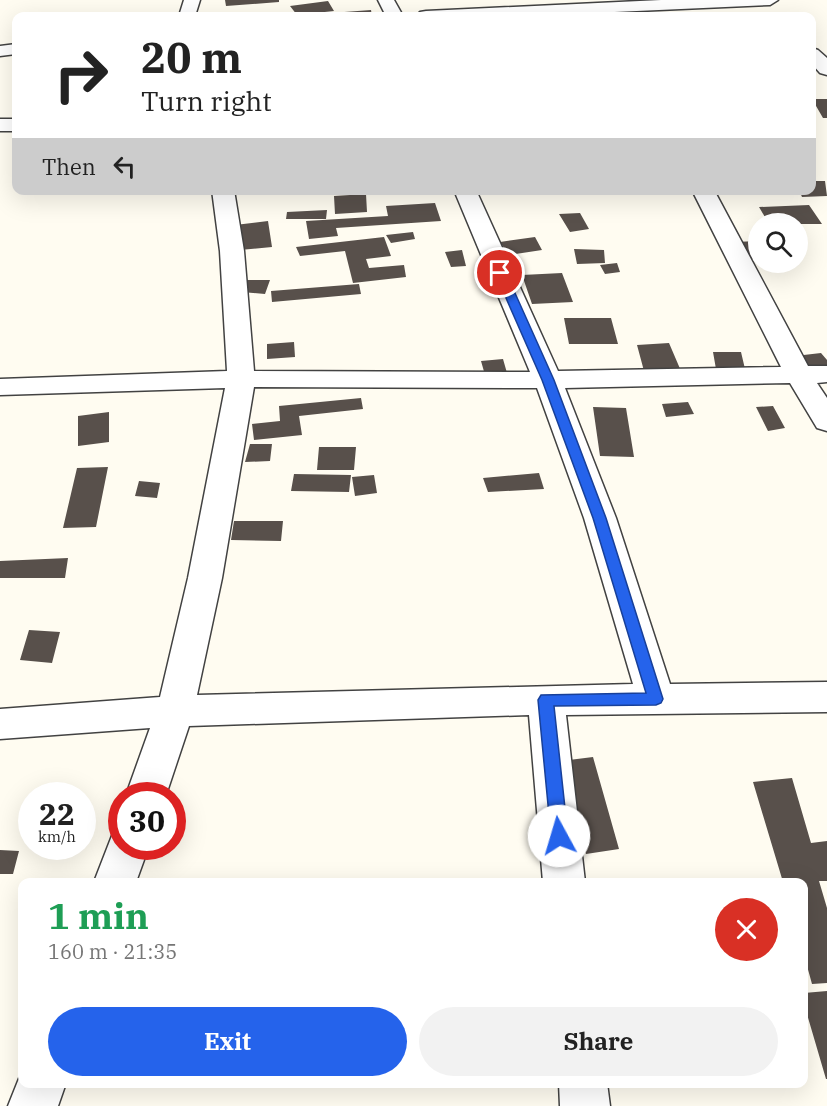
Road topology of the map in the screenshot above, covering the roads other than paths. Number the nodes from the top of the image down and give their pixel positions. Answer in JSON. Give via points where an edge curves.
{"nodes":[{"id":1,"x":770,"y":0,"type":"edge"},
{"id":2,"x":736,"y":1,"type":"edge"},
{"id":3,"x":590,"y":9,"type":"edge"},
{"id":4,"x":520,"y":12,"type":"edge"},
{"id":5,"x":767,"y":12,"type":"edge"},
{"id":6,"x":816,"y":58,"type":"edge"},
{"id":7,"x":827,"y":69,"type":"edge"},
{"id":8,"x":224,"y":195,"type":"edge"},
{"id":9,"x":467,"y":195,"type":"edge"},
{"id":10,"x":706,"y":195,"type":"edge"},
{"id":11,"x":827,"y":374,"type":"edge"},
{"id":12,"x":799,"y":375,"type":"junction"},
{"id":13,"x":241,"y":379,"type":"junction"},
{"id":14,"x":548,"y":380,"type":"junction"},
{"id":15,"x":0,"y":387,"type":"edge"},
{"id":16,"x":827,"y":422,"type":"edge"},
{"id":17,"x":827,"y":697,"type":"edge"},
{"id":18,"x":656,"y":699,"type":"junction"},
{"id":19,"x":546,"y":700,"type":"junction"},
{"id":20,"x":175,"y":711,"type":"junction"},
{"id":21,"x":0,"y":724,"type":"edge"},
{"id":22,"x":150,"y":782,"type":"edge"},
{"id":23,"x":123,"y":860,"type":"edge"},
{"id":24,"x":116,"y":878,"type":"edge"},
{"id":25,"x":564,"y":878,"type":"edge"},
{"id":26,"x":40,"y":1088,"type":"edge"},
{"id":27,"x":583,"y":1088,"type":"edge"},
{"id":28,"x":33,"y":1106,"type":"edge"},
{"id":29,"x":585,"y":1106,"type":"edge"}],
"edges":[{"from":1,"to":2,"type":"street"},
{"from":2,"to":3,"type":"street"},
{"from":2,"to":5,"type":"street"},
{"from":3,"to":4,"type":"street"},
{"from":6,"to":7,"type":"street"},
{"from":8,"to":13,"type":"street"},
{"from":9,"to":14,"type":"street"},
{"from":10,"to":12,"type":"street"},
{"from":11,"to":12,"type":"street"},
{"from":12,"to":14,"type":"street"},
{"from":12,"to":16,"type":"street"},
{"from":13,"to":14,"type":"street"},
{"from":13,"to":15,"type":"street"},
{"from":13,"to":20,"type":"street","via":[[205,578]]},
{"from":14,"to":18,"type":"street","via":[[600,518]]},
{"from":17,"to":18,"type":"street"},
{"from":18,"to":19,"type":"street"},
{"from":19,"to":20,"type":"street"},
{"from":19,"to":25,"type":"street"},
{"from":20,"to":21,"type":"street"},
{"from":20,"to":22,"type":"street"},
{"from":23,"to":24,"type":"street"},
{"from":26,"to":28,"type":"street"},
{"from":27,"to":29,"type":"street"}]}
